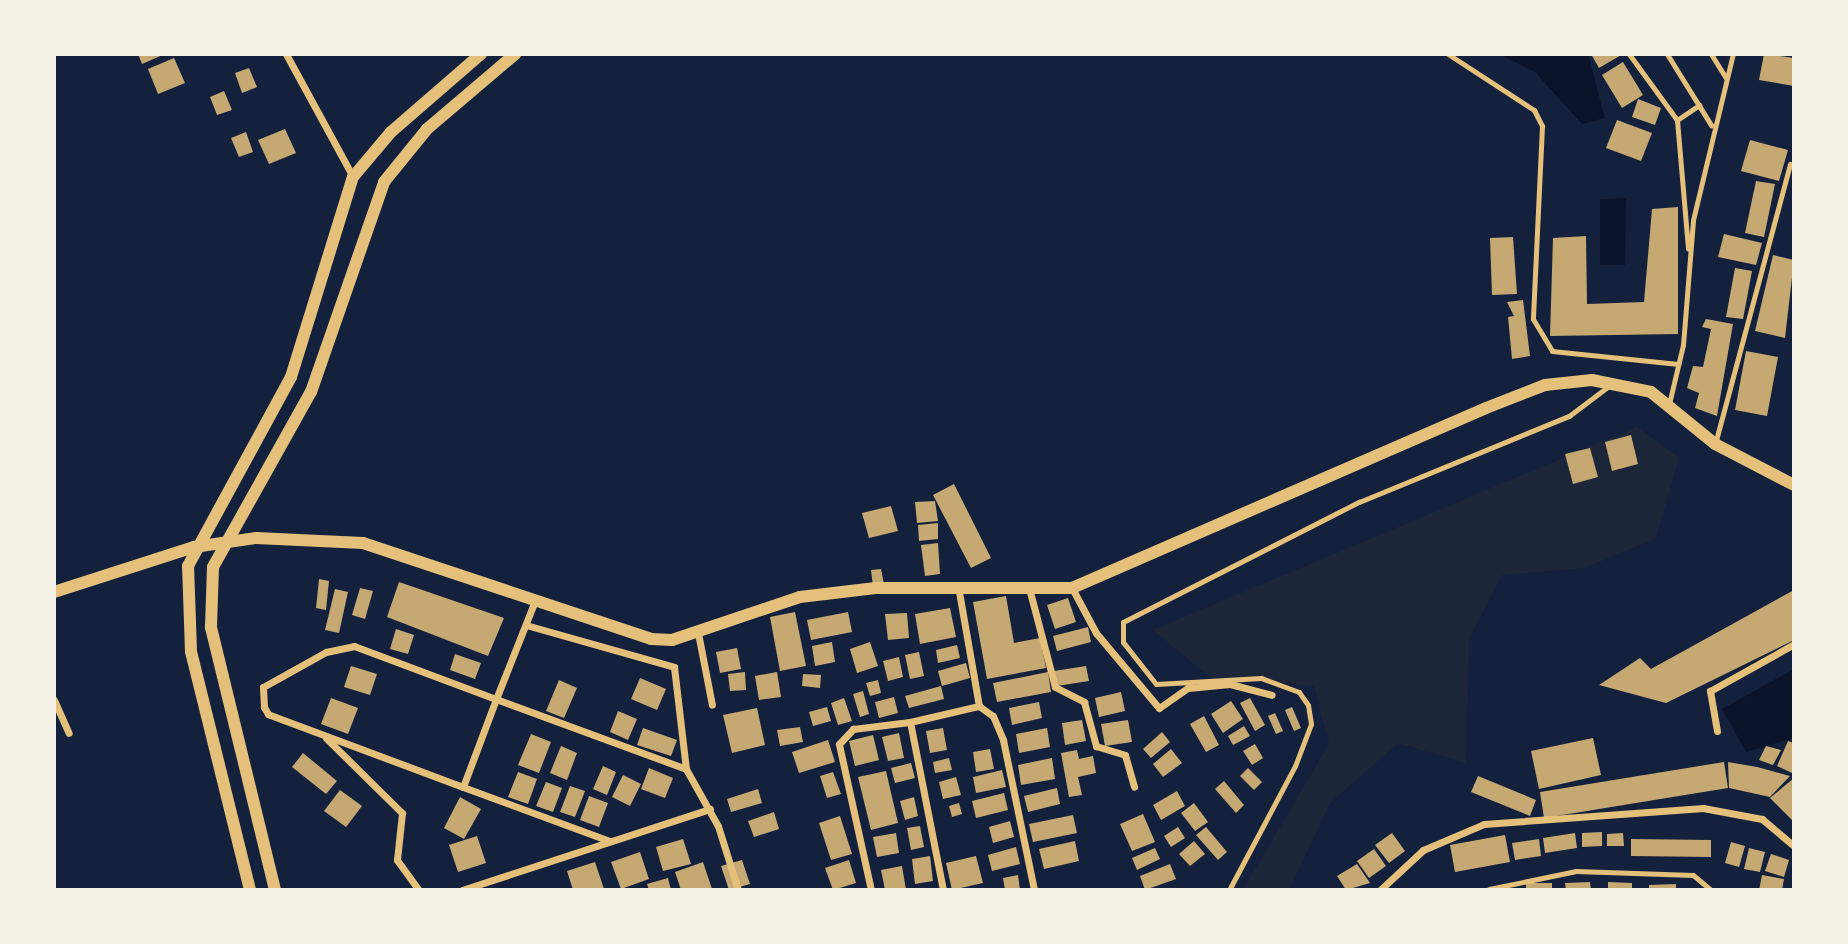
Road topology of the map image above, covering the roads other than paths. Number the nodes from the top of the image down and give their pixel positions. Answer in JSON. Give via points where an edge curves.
{"nodes":[{"id":1,"x":286,"y":54,"type":"edge"},
{"id":2,"x":481,"y":54,"type":"edge"},
{"id":3,"x":1448,"y":54,"type":"edge"},
{"id":4,"x":1629,"y":54,"type":"edge"},
{"id":5,"x":1667,"y":54,"type":"edge"},
{"id":6,"x":1711,"y":54,"type":"edge"},
{"id":7,"x":1732,"y":54,"type":"edge"},
{"id":8,"x":512,"y":55,"type":"edge"},
{"id":9,"x":1726,"y":78,"type":"junction"},
{"id":10,"x":1699,"y":105,"type":"junction"},
{"id":11,"x":1678,"y":120,"type":"junction"},
{"id":12,"x":1711,"y":125,"type":"junction"},
{"id":13,"x":1790,"y":164,"type":"dead end"},
{"id":14,"x":353,"y":177,"type":"junction"},
{"id":15,"x":1689,"y":255,"type":"junction"},
{"id":16,"x":1678,"y":364,"type":"junction"},
{"id":17,"x":1615,"y":381,"type":"junction"},
{"id":18,"x":1669,"y":407,"type":"junction"},
{"id":19,"x":1715,"y":444,"type":"junction"},
{"id":20,"x":1794,"y":485,"type":"edge"},
{"id":21,"x":223,"y":541,"type":"junction"},
{"id":22,"x":194,"y":547,"type":"junction"},
{"id":23,"x":958,"y":586,"type":"junction"},
{"id":24,"x":1029,"y":588,"type":"junction"},
{"id":25,"x":1072,"y":588,"type":"junction"},
{"id":26,"x":54,"y":592,"type":"edge"},
{"id":27,"x":536,"y":598,"type":"junction"},
{"id":28,"x":526,"y":625,"type":"junction"},
{"id":29,"x":698,"y":633,"type":"junction"},
{"id":30,"x":1794,"y":644,"type":"edge"},
{"id":31,"x":1272,"y":695,"type":"dead end"},
{"id":32,"x":54,"y":699,"type":"edge"},
{"id":33,"x":496,"y":699,"type":"junction"},
{"id":34,"x":712,"y":705,"type":"dead end"},
{"id":35,"x":979,"y":706,"type":"junction"},
{"id":36,"x":910,"y":722,"type":"junction"},
{"id":37,"x":1717,"y":731,"type":"dead end"},
{"id":38,"x":69,"y":733,"type":"dead end"},
{"id":39,"x":323,"y":735,"type":"junction"},
{"id":40,"x":685,"y":769,"type":"junction"},
{"id":41,"x":463,"y":787,"type":"junction"},
{"id":42,"x":1134,"y":787,"type":"dead end"},
{"id":43,"x":710,"y":809,"type":"junction"},
{"id":44,"x":610,"y":841,"type":"junction"},
{"id":45,"x":1794,"y":846,"type":"edge"},
{"id":46,"x":1489,"y":889,"type":"edge"},
{"id":47,"x":250,"y":890,"type":"edge"},
{"id":48,"x":275,"y":890,"type":"edge"},
{"id":49,"x":419,"y":890,"type":"edge"},
{"id":50,"x":461,"y":890,"type":"edge"},
{"id":51,"x":738,"y":890,"type":"edge"},
{"id":52,"x":871,"y":890,"type":"edge"},
{"id":53,"x":943,"y":890,"type":"edge"},
{"id":54,"x":1034,"y":890,"type":"edge"},
{"id":55,"x":1229,"y":890,"type":"edge"},
{"id":56,"x":1380,"y":890,"type":"edge"},
{"id":57,"x":1711,"y":890,"type":"edge"}],
"edges":[{"from":1,"to":14,"type":"street"},
{"from":2,"to":14,"type":"street","via":[[391,132]]},
{"from":3,"to":16,"type":"lane","via":[[1534,110],[1542,126],[1533,319],[1542,338],[1552,351]]},
{"from":4,"to":11,"type":"lane"},
{"from":5,"to":10,"type":"lane"},
{"from":6,"to":9,"type":"lane"},
{"from":7,"to":9,"type":"lane"},
{"from":8,"to":21,"type":"street","via":[[427,129],[384,182],[311,392]]},
{"from":9,"to":12,"type":"lane"},
{"from":10,"to":11,"type":"lane"},
{"from":10,"to":12,"type":"lane"},
{"from":11,"to":15,"type":"lane"},
{"from":12,"to":15,"type":"lane"},
{"from":13,"to":19,"type":"lane"},
{"from":14,"to":22,"type":"street","via":[[291,377]]},
{"from":15,"to":16,"type":"lane"},
{"from":16,"to":18,"type":"lane"},
{"from":17,"to":18,"type":"street","via":[[1651,392]]},
{"from":17,"to":25,"type":"street","via":[[1545,385]]},
{"from":17,"to":55,"type":"lane","via":[[1569,416],[1359,502],[1123,622],[1123,642],[1156,684],[1261,678],[1299,692],[1308,705],[1311,724],[1294,766]]},
{"from":18,"to":19,"type":"street"},
{"from":19,"to":20,"type":"street"},
{"from":21,"to":22,"type":"street"},
{"from":21,"to":27,"type":"street","via":[[363,542]]},
{"from":21,"to":48,"type":"street","via":[[209,587],[211,627]]},
{"from":22,"to":26,"type":"street"},
{"from":22,"to":47,"type":"street","via":[[185,591],[191,650]]},
{"from":23,"to":24,"type":"street"},
{"from":23,"to":29,"type":"street","via":[[800,597]]},
{"from":23,"to":35,"type":"street"},
{"from":24,"to":25,"type":"street"},
{"from":24,"to":42,"type":"street","via":[[1055,687],[1084,702],[1096,746],[1125,755]]},
{"from":25,"to":31,"type":"street","via":[[1096,633],[1159,708],[1188,688],[1230,684]]},
{"from":27,"to":28,"type":"street"},
{"from":27,"to":29,"type":"street","via":[[651,639]]},
{"from":28,"to":33,"type":"street"},
{"from":28,"to":40,"type":"street","via":[[674,667]]},
{"from":29,"to":34,"type":"street"},
{"from":30,"to":37,"type":"street","via":[[1710,691]]},
{"from":32,"to":38,"type":"street"},
{"from":33,"to":39,"type":"street","via":[[354,646],[342,647],[261,692],[268,714]]},
{"from":33,"to":40,"type":"street"},
{"from":33,"to":41,"type":"street"},
{"from":35,"to":36,"type":"street"},
{"from":35,"to":54,"type":"street","via":[[993,716],[1003,740]]},
{"from":36,"to":52,"type":"street","via":[[853,729],[839,744]]},
{"from":36,"to":53,"type":"street"},
{"from":39,"to":41,"type":"street"},
{"from":39,"to":49,"type":"street","via":[[402,813],[397,860]]},
{"from":40,"to":43,"type":"street"},
{"from":41,"to":44,"type":"street"},
{"from":43,"to":44,"type":"street"},
{"from":43,"to":51,"type":"street"},
{"from":44,"to":50,"type":"street"},
{"from":45,"to":56,"type":"street","via":[[1762,819],[1703,808],[1484,824],[1423,850]]},
{"from":46,"to":57,"type":"lane","via":[[1576,871],[1693,875]]}]}
